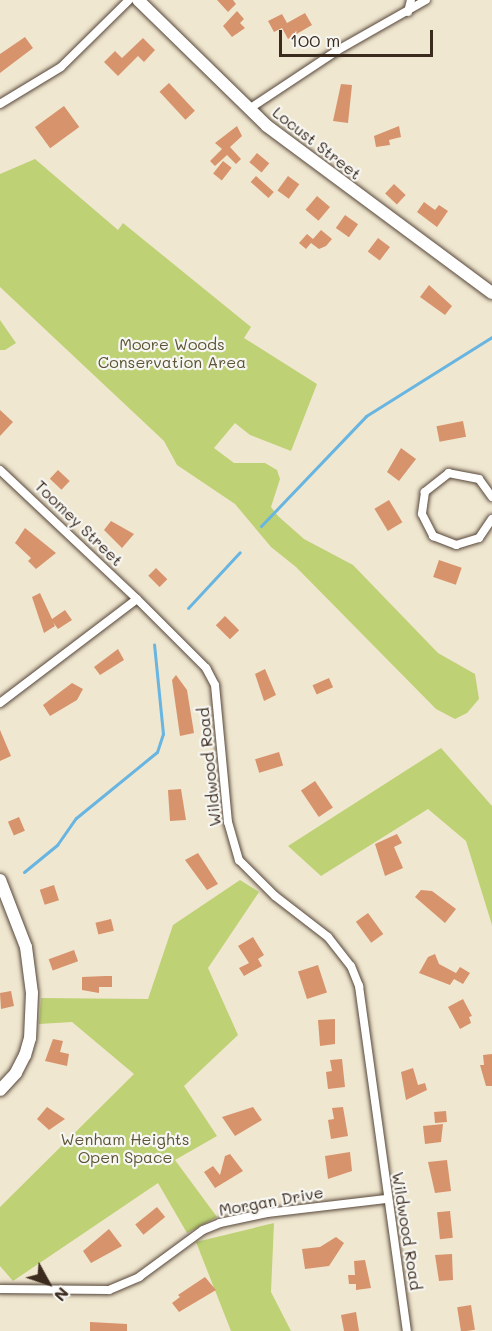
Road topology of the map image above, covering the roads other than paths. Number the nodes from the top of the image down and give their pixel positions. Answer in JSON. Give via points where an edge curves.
{"nodes":[{"id":1,"x":129,"y":0,"type":"edge"},
{"id":2,"x":138,"y":0,"type":"edge"},
{"id":3,"x":411,"y":0,"type":"edge"},
{"id":4,"x":426,"y":0,"type":"edge"},
{"id":5,"x":408,"y":12,"type":"junction"},
{"id":6,"x":0,"y":104,"type":"edge"},
{"id":7,"x":249,"y":109,"type":"junction"},
{"id":8,"x":492,"y":293,"type":"edge"},
{"id":9,"x":0,"y":470,"type":"edge"},
{"id":10,"x":492,"y":497,"type":"edge"},
{"id":11,"x":492,"y":519,"type":"edge"},
{"id":12,"x":136,"y":599,"type":"junction"},
{"id":13,"x":0,"y":703,"type":"edge"},
{"id":14,"x":0,"y":880,"type":"edge"},
{"id":15,"x":0,"y":1090,"type":"edge"},
{"id":16,"x":386,"y":1199,"type":"junction"},
{"id":17,"x":0,"y":1289,"type":"edge"},
{"id":18,"x":407,"y":1331,"type":"edge"}],
"edges":[{"from":1,"to":6,"type":"street","via":[[61,67]]},
{"from":2,"to":7,"type":"main road","name":"Locust Street"},
{"from":3,"to":5,"type":"street"},
{"from":4,"to":5,"type":"street"},
{"from":5,"to":7,"type":"street","via":[[338,50]]},
{"from":7,"to":8,"type":"main road","name":"Locust Street","via":[[358,197]]},
{"from":9,"to":12,"type":"street","name":"Toomey Street"},
{"from":10,"to":11,"type":"street","via":[[479,479],[449,473],[425,492],[422,514],[433,536],[456,545],[479,538]]},
{"from":12,"to":13,"type":"street"},
{"from":12,"to":16,"type":"street","name":"Wildwood Road","via":[[193,652],[215,686],[228,822],[239,860],[275,896],[328,938],[351,966],[363,1010]]},
{"from":14,"to":15,"type":"main road","via":[[26,947],[32,991],[30,1038],[25,1055],[16,1073]]},
{"from":16,"to":17,"type":"street","name":"Morgan Drive","via":[[267,1213],[220,1223],[203,1230],[139,1277],[110,1290]]},
{"from":16,"to":18,"type":"street","name":"Wildwood Road"}]}
